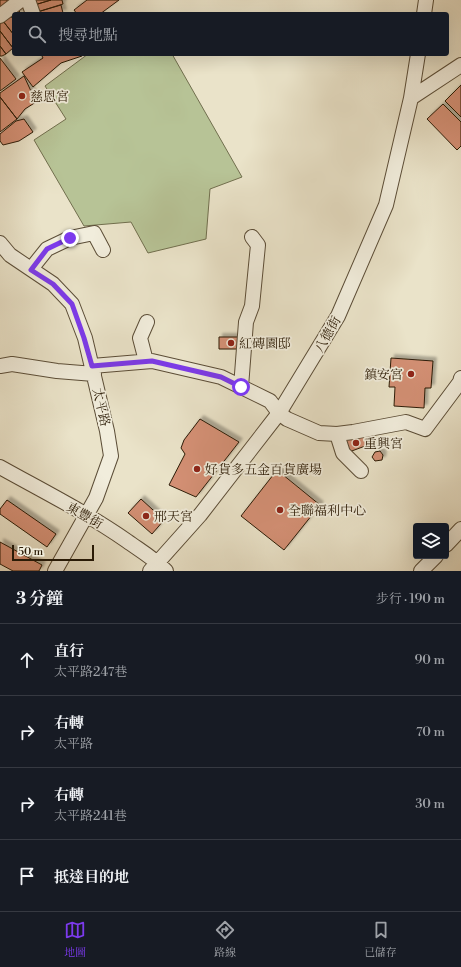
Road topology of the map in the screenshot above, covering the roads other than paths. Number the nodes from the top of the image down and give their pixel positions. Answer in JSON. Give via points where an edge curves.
{"nodes":[{"id":1,"x":21,"y":0,"type":"edge"},
{"id":2,"x":28,"y":0,"type":"edge"},
{"id":3,"x":426,"y":0,"type":"edge"},
{"id":4,"x":31,"y":12,"type":"edge"},
{"id":5,"x":424,"y":12,"type":"edge"},
{"id":6,"x":0,"y":16,"type":"edge"},
{"id":7,"x":418,"y":56,"type":"edge"},
{"id":8,"x":461,"y":65,"type":"edge"},
{"id":9,"x":411,"y":98,"type":"junction"},
{"id":10,"x":252,"y":237,"type":"dead end"},
{"id":11,"x":0,"y":243,"type":"edge"},
{"id":12,"x":103,"y":250,"type":"dead end"},
{"id":13,"x":31,"y":270,"type":"junction"},
{"id":14,"x":147,"y":322,"type":"dead end"},
{"id":15,"x":146,"y":361,"type":"junction"},
{"id":16,"x":0,"y":366,"type":"edge"},
{"id":17,"x":93,"y":370,"type":"junction"},
{"id":18,"x":461,"y":378,"type":"edge"},
{"id":19,"x":241,"y":387,"type":"junction"},
{"id":20,"x":279,"y":413,"type":"junction"},
{"id":21,"x":337,"y":434,"type":"junction"},
{"id":22,"x":0,"y":467,"type":"edge"},
{"id":23,"x":361,"y":471,"type":"dead end"},
{"id":24,"x":87,"y":516,"type":"junction"},
{"id":25,"x":461,"y":529,"type":"edge"},
{"id":26,"x":449,"y":542,"type":"edge"},
{"id":27,"x":433,"y":559,"type":"edge"},
{"id":28,"x":158,"y":568,"type":"edge"},
{"id":29,"x":55,"y":571,"type":"edge"},
{"id":30,"x":421,"y":571,"type":"edge"}],
"edges":[{"from":1,"to":6,"type":"street"},
{"from":2,"to":4,"type":"street"},
{"from":3,"to":5,"type":"street"},
{"from":7,"to":9,"type":"street","name":"八德街"},
{"from":8,"to":9,"type":"street"},
{"from":9,"to":20,"type":"street","name":"八德街","via":[[386,206],[338,316]]},
{"from":10,"to":19,"type":"street","via":[[258,245],[252,306],[246,322]]},
{"from":11,"to":13,"type":"street","name":"太平路","via":[[10,255]]},
{"from":12,"to":13,"type":"street","via":[[94,233],[70,238],[47,249]]},
{"from":13,"to":17,"type":"street","name":"太平路","via":[[53,284],[72,304]]},
{"from":14,"to":15,"type":"street","via":[[140,338]]},
{"from":15,"to":17,"type":"street"},
{"from":15,"to":19,"type":"street","via":[[221,377]]},
{"from":16,"to":17,"type":"street","via":[[12,364],[57,371]]},
{"from":17,"to":24,"type":"street","name":"太平路","via":[[111,456]]},
{"from":18,"to":21,"type":"street","via":[[425,429],[406,422]]},
{"from":19,"to":20,"type":"street","via":[[270,401]]},
{"from":20,"to":21,"type":"street","via":[[319,433]]},
{"from":20,"to":28,"type":"street","name":"八德街"},
{"from":21,"to":23,"type":"street","via":[[343,453]]},
{"from":22,"to":24,"type":"street","name":"東豐街"},
{"from":24,"to":28,"type":"street","name":"東豐街","via":[[116,534]]},
{"from":24,"to":29,"type":"street","name":"太平路"},
{"from":25,"to":26,"type":"street"},
{"from":27,"to":30,"type":"street"}]}
